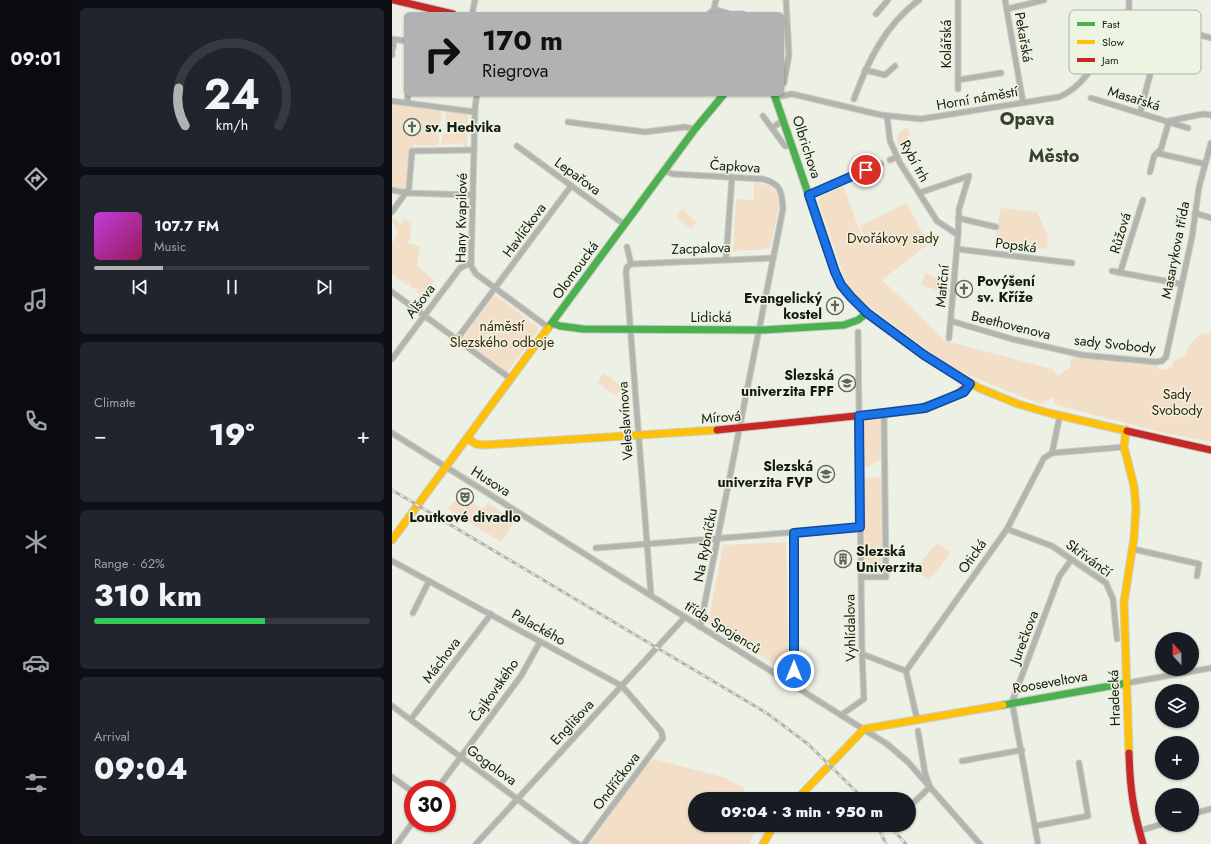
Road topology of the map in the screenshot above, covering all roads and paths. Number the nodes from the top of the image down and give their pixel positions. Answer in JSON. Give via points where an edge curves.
{"nodes":[{"id":1,"x":394,"y":0,"type":"edge"},
{"id":2,"x":475,"y":0,"type":"edge"},
{"id":3,"x":716,"y":0,"type":"edge"},
{"id":4,"x":786,"y":0,"type":"edge"},
{"id":5,"x":888,"y":0,"type":"edge"},
{"id":6,"x":919,"y":0,"type":"edge"},
{"id":7,"x":958,"y":0,"type":"edge"},
{"id":8,"x":1005,"y":0,"type":"edge"},
{"id":9,"x":1044,"y":0,"type":"edge"},
{"id":10,"x":1130,"y":0,"type":"edge"},
{"id":11,"x":714,"y":9,"type":"junction"},
{"id":12,"x":1007,"y":9,"type":"junction"},
{"id":13,"x":1129,"y":10,"type":"edge"},
{"id":14,"x":444,"y":12,"type":"edge"},
{"id":15,"x":472,"y":12,"type":"edge"},
{"id":16,"x":711,"y":12,"type":"edge"},
{"id":17,"x":724,"y":12,"type":"edge"},
{"id":18,"x":876,"y":14,"type":"dead end"},
{"id":19,"x":785,"y":19,"type":"edge"},
{"id":20,"x":1201,"y":36,"type":"edge"},
{"id":21,"x":1211,"y":38,"type":"edge"},
{"id":22,"x":393,"y":39,"type":"edge"},
{"id":23,"x":404,"y":41,"type":"edge"},
{"id":24,"x":393,"y":50,"type":"edge"},
{"id":25,"x":392,"y":55,"type":"edge"},
{"id":26,"x":895,"y":66,"type":"dead end"},
{"id":27,"x":865,"y":70,"type":"junction"},
{"id":28,"x":1002,"y":73,"type":"dead end"},
{"id":29,"x":1088,"y":74,"type":"edge"},
{"id":30,"x":1150,"y":74,"type":"edge"},
{"id":31,"x":958,"y":80,"type":"junction"},
{"id":32,"x":784,"y":83,"type":"dead end"},
{"id":33,"x":958,"y":89,"type":"dead end"},
{"id":34,"x":784,"y":95,"type":"edge"},
{"id":35,"x":408,"y":96,"type":"edge"},
{"id":36,"x":477,"y":96,"type":"edge"},
{"id":37,"x":722,"y":96,"type":"edge"},
{"id":38,"x":775,"y":96,"type":"edge"},
{"id":39,"x":1091,"y":98,"type":"dead end"},
{"id":40,"x":854,"y":99,"type":"dead end"},
{"id":41,"x":392,"y":101,"type":"edge"},
{"id":42,"x":1022,"y":102,"type":"junction"},
{"id":43,"x":407,"y":103,"type":"junction"},
{"id":44,"x":475,"y":112,"type":"junction"},
{"id":45,"x":1140,"y":113,"type":"junction"},
{"id":46,"x":1211,"y":115,"type":"edge"},
{"id":47,"x":763,"y":116,"type":"dead end"},
{"id":48,"x":887,"y":116,"type":"junction"},
{"id":49,"x":784,"y":120,"type":"junction"},
{"id":50,"x":1169,"y":121,"type":"junction"},
{"id":51,"x":568,"y":122,"type":"dead end"},
{"id":52,"x":772,"y":128,"type":"junction"},
{"id":53,"x":1188,"y":128,"type":"dead end"},
{"id":54,"x":695,"y":130,"type":"junction"},
{"id":55,"x":1211,"y":143,"type":"edge"},
{"id":56,"x":792,"y":145,"type":"junction"},
{"id":57,"x":516,"y":146,"type":"dead end"},
{"id":58,"x":474,"y":150,"type":"junction"},
{"id":59,"x":1157,"y":153,"type":"junction"},
{"id":60,"x":896,"y":157,"type":"junction"},
{"id":61,"x":890,"y":160,"type":"dead end"},
{"id":62,"x":881,"y":164,"type":"dead end"},
{"id":63,"x":1205,"y":164,"type":"junction"},
{"id":64,"x":665,"y":171,"type":"junction"},
{"id":65,"x":1150,"y":172,"type":"dead end"},
{"id":66,"x":732,"y":177,"type":"junction"},
{"id":67,"x":571,"y":186,"type":"junction"},
{"id":68,"x":392,"y":190,"type":"edge"},
{"id":69,"x":407,"y":193,"type":"junction"},
{"id":70,"x":919,"y":193,"type":"junction"},
{"id":71,"x":473,"y":195,"type":"junction"},
{"id":72,"x":809,"y":195,"type":"junction"},
{"id":73,"x":1143,"y":200,"type":"dead end"},
{"id":74,"x":783,"y":209,"type":"joint"},
{"id":75,"x":392,"y":212,"type":"edge"},
{"id":76,"x":1195,"y":213,"type":"junction"},
{"id":77,"x":958,"y":218,"type":"junction"},
{"id":78,"x":1211,"y":218,"type":"edge"},
{"id":79,"x":625,"y":224,"type":"junction"},
{"id":80,"x":996,"y":227,"type":"dead end"},
{"id":81,"x":958,"y":236,"type":"junction"},
{"id":82,"x":627,"y":248,"type":"dead end"},
{"id":83,"x":957,"y":249,"type":"junction"},
{"id":84,"x":773,"y":258,"type":"junction"},
{"id":85,"x":726,"y":259,"type":"junction"},
{"id":86,"x":471,"y":263,"type":"junction"},
{"id":87,"x":1072,"y":263,"type":"dead end"},
{"id":88,"x":631,"y":264,"type":"junction"},
{"id":89,"x":1112,"y":271,"type":"dead end"},
{"id":90,"x":1120,"y":273,"type":"junction"},
{"id":91,"x":1180,"y":284,"type":"junction"},
{"id":92,"x":496,"y":288,"type":"junction"},
{"id":93,"x":392,"y":292,"type":"edge"},
{"id":94,"x":867,"y":313,"type":"junction"},
{"id":95,"x":424,"y":315,"type":"junction"},
{"id":96,"x":951,"y":321,"type":"junction"},
{"id":97,"x":550,"y":325,"type":"junction"},
{"id":98,"x":630,"y":329,"type":"junction"},
{"id":99,"x":758,"y":330,"type":"junction"},
{"id":100,"x":858,"y":332,"type":"dead end"},
{"id":101,"x":949,"y":338,"type":"dead end"},
{"id":102,"x":457,"y":339,"type":"junction"},
{"id":103,"x":1065,"y":351,"type":"joint"},
{"id":104,"x":392,"y":359,"type":"edge"},
{"id":105,"x":1162,"y":361,"type":"joint"},
{"id":106,"x":511,"y":379,"type":"junction"},
{"id":107,"x":970,"y":384,"type":"junction"},
{"id":108,"x":884,"y":413,"type":"junction"},
{"id":109,"x":1060,"y":415,"type":"junction"},
{"id":110,"x":859,"y":416,"type":"junction"},
{"id":111,"x":739,"y":428,"type":"junction"},
{"id":112,"x":1126,"y":430,"type":"junction"},
{"id":113,"x":392,"y":433,"type":"edge"},
{"id":114,"x":638,"y":435,"type":"junction"},
{"id":115,"x":467,"y":438,"type":"junction"},
{"id":116,"x":1124,"y":447,"type":"junction"},
{"id":117,"x":1211,"y":450,"type":"edge"},
{"id":118,"x":1052,"y":453,"type":"junction"},
{"id":119,"x":445,"y":467,"type":"junction"},
{"id":120,"x":860,"y":527,"type":"junction"},
{"id":121,"x":1007,"y":529,"type":"junction"},
{"id":122,"x":794,"y":533,"type":"junction"},
{"id":123,"x":719,"y":538,"type":"junction"},
{"id":124,"x":392,"y":540,"type":"edge"},
{"id":125,"x":646,"y":545,"type":"junction"},
{"id":126,"x":596,"y":548,"type":"dead end"},
{"id":127,"x":1133,"y":549,"type":"junction"},
{"id":128,"x":1071,"y":560,"type":"junction"},
{"id":129,"x":392,"y":561,"type":"edge"},
{"id":130,"x":1197,"y":576,"type":"dead end"},
{"id":131,"x":860,"y":577,"type":"junction"},
{"id":132,"x":429,"y":581,"type":"junction"},
{"id":133,"x":650,"y":595,"type":"junction"},
{"id":134,"x":414,"y":613,"type":"dead end"},
{"id":135,"x":491,"y":614,"type":"junction"},
{"id":136,"x":685,"y":617,"type":"junction"},
{"id":137,"x":700,"y":627,"type":"junction"},
{"id":138,"x":1117,"y":639,"type":"dead end"},
{"id":139,"x":540,"y":642,"type":"junction"},
{"id":140,"x":862,"y":654,"type":"junction"},
{"id":141,"x":1211,"y":668,"type":"edge"},
{"id":142,"x":906,"y":671,"type":"junction"},
{"id":143,"x":1127,"y":683,"type":"junction"},
{"id":144,"x":622,"y":686,"type":"junction"},
{"id":145,"x":794,"y":686,"type":"junction"},
{"id":146,"x":1012,"y":702,"type":"junction"},
{"id":147,"x":392,"y":706,"type":"edge"},
{"id":148,"x":841,"y":715,"type":"junction"},
{"id":149,"x":411,"y":719,"type":"junction"},
{"id":150,"x":917,"y":719,"type":"junction"},
{"id":151,"x":864,"y":728,"type":"junction"},
{"id":152,"x":661,"y":731,"type":"joint"},
{"id":153,"x":918,"y":731,"type":"dead end"},
{"id":154,"x":1022,"y":750,"type":"junction"},
{"id":155,"x":460,"y":757,"type":"junction"},
{"id":156,"x":962,"y":761,"type":"dead end"},
{"id":157,"x":1079,"y":762,"type":"dead end"},
{"id":158,"x":392,"y":777,"type":"edge"},
{"id":159,"x":443,"y":780,"type":"edge"},
{"id":160,"x":404,"y":786,"type":"edge"},
{"id":161,"x":930,"y":787,"type":"junction"},
{"id":162,"x":804,"y":792,"type":"edge"},
{"id":163,"x":517,"y":798,"type":"junction"},
{"id":164,"x":916,"y":800,"type":"edge"},
{"id":165,"x":1211,"y":809,"type":"edge"},
{"id":166,"x":1199,"y":812,"type":"edge"},
{"id":167,"x":1035,"y":826,"type":"junction"},
{"id":168,"x":1155,"y":826,"type":"edge"},
{"id":169,"x":1139,"y":831,"type":"junction"},
{"id":170,"x":406,"y":832,"type":"edge"},
{"id":171,"x":770,"y":832,"type":"edge"},
{"id":172,"x":397,"y":844,"type":"edge"},
{"id":173,"x":476,"y":844,"type":"edge"},
{"id":174,"x":578,"y":844,"type":"edge"},
{"id":175,"x":584,"y":844,"type":"edge"},
{"id":176,"x":763,"y":844,"type":"edge"},
{"id":177,"x":980,"y":844,"type":"edge"},
{"id":178,"x":1038,"y":844,"type":"edge"},
{"id":179,"x":1143,"y":844,"type":"edge"}],
"edges":[{"from":1,"to":14,"type":"main road"},
{"from":2,"to":15,"type":"street"},
{"from":3,"to":11,"type":"street"},
{"from":4,"to":19,"type":"street"},
{"from":5,"to":18,"type":"street"},
{"from":6,"to":27,"type":"street","via":[[900,15],[882,38]]},
{"from":7,"to":31,"type":"street","name":"Kolářská"},
{"from":8,"to":12,"type":"street","name":"Pekařská"},
{"from":9,"to":12,"type":"street"},
{"from":10,"to":13,"type":"street"},
{"from":11,"to":16,"type":"street"},
{"from":11,"to":17,"type":"street"},
{"from":12,"to":42,"type":"street","name":"Pekařská"},
{"from":19,"to":32,"type":"street","via":[[789,55]]},
{"from":20,"to":21,"type":"street"},
{"from":22,"to":23,"type":"street"},
{"from":22,"to":24,"type":"street"},
{"from":24,"to":25,"type":"street"},
{"from":26,"to":27,"type":"street","via":[[885,75]]},
{"from":27,"to":40,"type":"street"},
{"from":28,"to":31,"type":"street"},
{"from":29,"to":42,"type":"street","name":"Horní náměstí","via":[[1070,92],[1059,97]]},
{"from":30,"to":45,"type":"street"},
{"from":31,"to":33,"type":"street","name":"Kolářská"},
{"from":34,"to":48,"type":"street","name":"Horní náměstí","via":[[792,94]]},
{"from":35,"to":43,"type":"street"},
{"from":36,"to":44,"type":"street","name":"Hany Kvapilové"},
{"from":37,"to":54,"type":"main road","name":"Olomoucká"},
{"from":38,"to":49,"type":"main road","name":"Olbrichova"},
{"from":39,"to":45,"type":"street","name":"Masařská"},
{"from":41,"to":43,"type":"street"},
{"from":42,"to":48,"type":"street","name":"Horní náměstí","via":[[936,118],[905,119]]},
{"from":43,"to":44,"type":"street"},
{"from":44,"to":58,"type":"street","name":"Hany Kvapilové"},
{"from":45,"to":50,"type":"street","name":"Masařská"},
{"from":46,"to":50,"type":"street","name":"Masařská","via":[[1203,114]]},
{"from":47,"to":52,"type":"street"},
{"from":48,"to":60,"type":"street","name":"Rybí trh","via":[[890,141]]},
{"from":49,"to":52,"type":"street"},
{"from":49,"to":56,"type":"main road","name":"Olbrichova"},
{"from":50,"to":53,"type":"street","name":"Masařská"},
{"from":50,"to":59,"type":"street","name":"Masařská","via":[[1161,149]]},
{"from":51,"to":54,"type":"street","via":[[645,132],[685,127]]},
{"from":52,"to":56,"type":"street","via":[[786,146]]},
{"from":54,"to":64,"type":"main road","name":"Olomoucká"},
{"from":55,"to":63,"type":"street","name":"Masarykova třída"},
{"from":56,"to":72,"type":"main road","name":"Olbrichova"},
{"from":57,"to":67,"type":"street","name":"Lepařova"},
{"from":58,"to":69,"type":"street","via":[[412,151]]},
{"from":58,"to":71,"type":"street","name":"Hany Kvapilové"},
{"from":59,"to":63,"type":"street"},
{"from":59,"to":65,"type":"street","name":"Masařská"},
{"from":60,"to":61,"type":"street"},
{"from":60,"to":70,"type":"street","name":"Rybí trh"},
{"from":62,"to":72,"type":"street"},
{"from":63,"to":76,"type":"street","name":"Masarykova třída"},
{"from":64,"to":66,"type":"street","name":"Čapkova","via":[[673,174]]},
{"from":64,"to":79,"type":"main road","name":"Olomoucká"},
{"from":66,"to":74,"type":"street","name":"Čapkova","via":[[773,182],[783,196]]},
{"from":66,"to":85,"type":"street"},
{"from":67,"to":79,"type":"street","name":"Lepařova"},
{"from":67,"to":92,"type":"street","name":"Havlíčkova"},
{"from":68,"to":69,"type":"street"},
{"from":69,"to":71,"type":"street"},
{"from":69,"to":75,"type":"street"},
{"from":70,"to":77,"type":"street","name":"Rybí trh","via":[[969,176]]},
{"from":70,"to":81,"type":"street","name":"Rybí trh","via":[[937,221]]},
{"from":71,"to":86,"type":"street","name":"Hany Kvapilové"},
{"from":72,"to":94,"type":"main road","name":"Olbrichova","via":[[838,278],[851,297]]},
{"from":73,"to":90,"type":"street","name":"Růžová"},
{"from":74,"to":84,"type":"street","name":"Na Rybníčku"},
{"from":76,"to":78,"type":"street"},
{"from":76,"to":91,"type":"street","name":"Masarykova třída"},
{"from":77,"to":80,"type":"street"},
{"from":77,"to":81,"type":"street","name":"Rybí trh"},
{"from":79,"to":97,"type":"main road","name":"Olomoucká"},
{"from":81,"to":83,"type":"street","name":"Matiční"},
{"from":82,"to":88,"type":"street","name":"Veleslavínova"},
{"from":83,"to":87,"type":"street","name":"Popská"},
{"from":83,"to":96,"type":"street","name":"Matiční"},
{"from":84,"to":85,"type":"street","name":"Zacpalova"},
{"from":84,"to":99,"type":"street","name":"Na Rybníčku"},
{"from":85,"to":88,"type":"street","name":"Zacpalova"},
{"from":86,"to":92,"type":"street","name":"Hany Kvapilové","via":[[474,272]]},
{"from":86,"to":95,"type":"street","name":"Alšova","via":[[460,268]]},
{"from":88,"to":98,"type":"street","name":"Veleslavínova","via":[[626,270]]},
{"from":89,"to":90,"type":"street"},
{"from":90,"to":91,"type":"street"},
{"from":91,"to":105,"type":"street","name":"Masarykova třída","via":[[1166,357]]},
{"from":92,"to":97,"type":"street","name":"Hany Kvapilové"},
{"from":92,"to":102,"type":"street","name":"Havlíčkova"},
{"from":93,"to":95,"type":"street"},
{"from":94,"to":99,"type":"main road","name":"Lidická","via":[[858,320],[844,325]]},
{"from":94,"to":107,"type":"main road","name":"Olbrichova","via":[[924,355]]},
{"from":95,"to":102,"type":"street"},
{"from":95,"to":104,"type":"street","name":"Alšova"},
{"from":96,"to":101,"type":"street","name":"Matiční"},
{"from":96,"to":103,"type":"street","name":"Beethovenova"},
{"from":97,"to":98,"type":"main road","name":"Lidická","via":[[581,329]]},
{"from":97,"to":106,"type":"main road","name":"Olomoucká"},
{"from":98,"to":99,"type":"main road","name":"Lidická"},
{"from":98,"to":114,"type":"street","name":"Veleslavínova"},
{"from":99,"to":111,"type":"street","name":"Na Rybníčku"},
{"from":100,"to":110,"type":"street","name":"Vyhlídalova"},
{"from":102,"to":106,"type":"street"},
{"from":103,"to":105,"type":"street","name":"sady Svobody","via":[[1106,358]]},
{"from":106,"to":115,"type":"main road","name":"Olomoucká"},
{"from":107,"to":108,"type":"main road","name":"Mírová","via":[[964,392],[925,408]]},
{"from":107,"to":109,"type":"main road","name":"Olbrichova","via":[[1007,400]]},
{"from":108,"to":110,"type":"main road","name":"Mírová"},
{"from":108,"to":131,"type":"street","via":[[886,577]]},
{"from":109,"to":112,"type":"main road","name":"Olbrichova"},
{"from":109,"to":118,"type":"street"},
{"from":110,"to":111,"type":"main road","name":"Mírová"},
{"from":110,"to":120,"type":"street","name":"Vyhlídalova"},
{"from":111,"to":114,"type":"main road","name":"Mírová"},
{"from":111,"to":123,"type":"street","name":"Na Rybníčku"},
{"from":112,"to":116,"type":"main road","name":"Hradecká"},
{"from":112,"to":117,"type":"main road","name":"Olbrichova"},
{"from":113,"to":119,"type":"street","name":"Husova"},
{"from":114,"to":115,"type":"main road","name":"Mírová","via":[[484,445],[476,444]]},
{"from":114,"to":125,"type":"street","name":"Veleslavínova"},
{"from":115,"to":119,"type":"main road","name":"Olomoucká"},
{"from":116,"to":118,"type":"street"},
{"from":116,"to":127,"type":"main road","name":"Hradecká","via":[[1135,496]]},
{"from":118,"to":121,"type":"street","name":"Otická","via":[[1044,458]]},
{"from":119,"to":124,"type":"main road","name":"Olomoucká"},
{"from":119,"to":133,"type":"street","name":"Husova"},
{"from":120,"to":122,"type":"street"},
{"from":120,"to":131,"type":"street","name":"Vyhlídalova"},
{"from":121,"to":128,"type":"street","name":"Skřivánčí","via":[[1052,546]]},
{"from":121,"to":142,"type":"street","name":"Otická"},
{"from":122,"to":123,"type":"street"},
{"from":122,"to":145,"type":"street"},
{"from":123,"to":125,"type":"street"},
{"from":123,"to":137,"type":"street","name":"Na Rybníčku"},
{"from":125,"to":126,"type":"street"},
{"from":125,"to":133,"type":"street","name":"Veleslavínova"},
{"from":127,"to":130,"type":"street","via":[[1199,564]]},
{"from":127,"to":143,"type":"main road","name":"Hradecká","via":[[1124,602]]},
{"from":128,"to":138,"type":"street","name":"Skřivánčí","via":[[1109,587],[1113,599]]},
{"from":128,"to":146,"type":"street","name":"Jurečkova","via":[[1059,577]]},
{"from":129,"to":132,"type":"street","name":"Palackého"},
{"from":131,"to":140,"type":"street","name":"Vyhlídalova"},
{"from":132,"to":134,"type":"street"},
{"from":132,"to":135,"type":"street","name":"Palackého"},
{"from":133,"to":136,"type":"street","name":"třída Spojenců"},
{"from":135,"to":139,"type":"street","name":"Palackého"},
{"from":135,"to":149,"type":"street","name":"Máchova"},
{"from":136,"to":137,"type":"street","name":"třída Spojenců"},
{"from":136,"to":144,"type":"street","name":"Englišova"},
{"from":137,"to":145,"type":"street","name":"třída Spojenců"},
{"from":139,"to":144,"type":"street","name":"Palackého"},
{"from":139,"to":155,"type":"street","name":"Čajkovského","via":[[521,676]]},
{"from":140,"to":142,"type":"street"},
{"from":140,"to":148,"type":"street","name":"Vyhlídalova","via":[[864,699]]},
{"from":141,"to":143,"type":"street","name":"Rooseveltova"},
{"from":142,"to":150,"type":"street"},
{"from":143,"to":146,"type":"main road","name":"Rooseveltova"},
{"from":143,"to":169,"type":"main road","name":"Hradecká","via":[[1130,791]]},
{"from":144,"to":152,"type":"street","name":"Palackého"},
{"from":144,"to":163,"type":"street","name":"Englišova"},
{"from":145,"to":148,"type":"street","name":"třída Spojenců"},
{"from":146,"to":150,"type":"main road","name":"Rooseveltova"},
{"from":146,"to":154,"type":"street"},
{"from":147,"to":149,"type":"street","name":"Gogolova"},
{"from":148,"to":151,"type":"street","name":"třída Spojenců"},
{"from":149,"to":155,"type":"street","name":"Gogolova"},
{"from":150,"to":151,"type":"main road"},
{"from":151,"to":161,"type":"street","name":"třída Spojenců","via":[[897,751]]},
{"from":151,"to":162,"type":"main road"},
{"from":152,"to":175,"type":"street","name":"Ondříčkova","via":[[663,738]]},
{"from":153,"to":161,"type":"street"},
{"from":154,"to":156,"type":"street"},
{"from":154,"to":167,"type":"street"},
{"from":155,"to":159,"type":"street","name":"Čajkovského"},
{"from":155,"to":163,"type":"street","name":"Gogolova"},
{"from":157,"to":167,"type":"street","via":[[1088,816]]},
{"from":158,"to":160,"type":"street"},
{"from":161,"to":164,"type":"street"},
{"from":161,"to":177,"type":"street","name":"třída Spojenců"},
{"from":163,"to":173,"type":"street","name":"Englišova"},
{"from":163,"to":174,"type":"street","name":"Gogolova"},
{"from":165,"to":166,"type":"street"},
{"from":167,"to":178,"type":"street"},
{"from":168,"to":169,"type":"street"},
{"from":169,"to":179,"type":"main road","name":"Hradecká"},
{"from":170,"to":172,"type":"street"},
{"from":171,"to":176,"type":"main road"}]}
